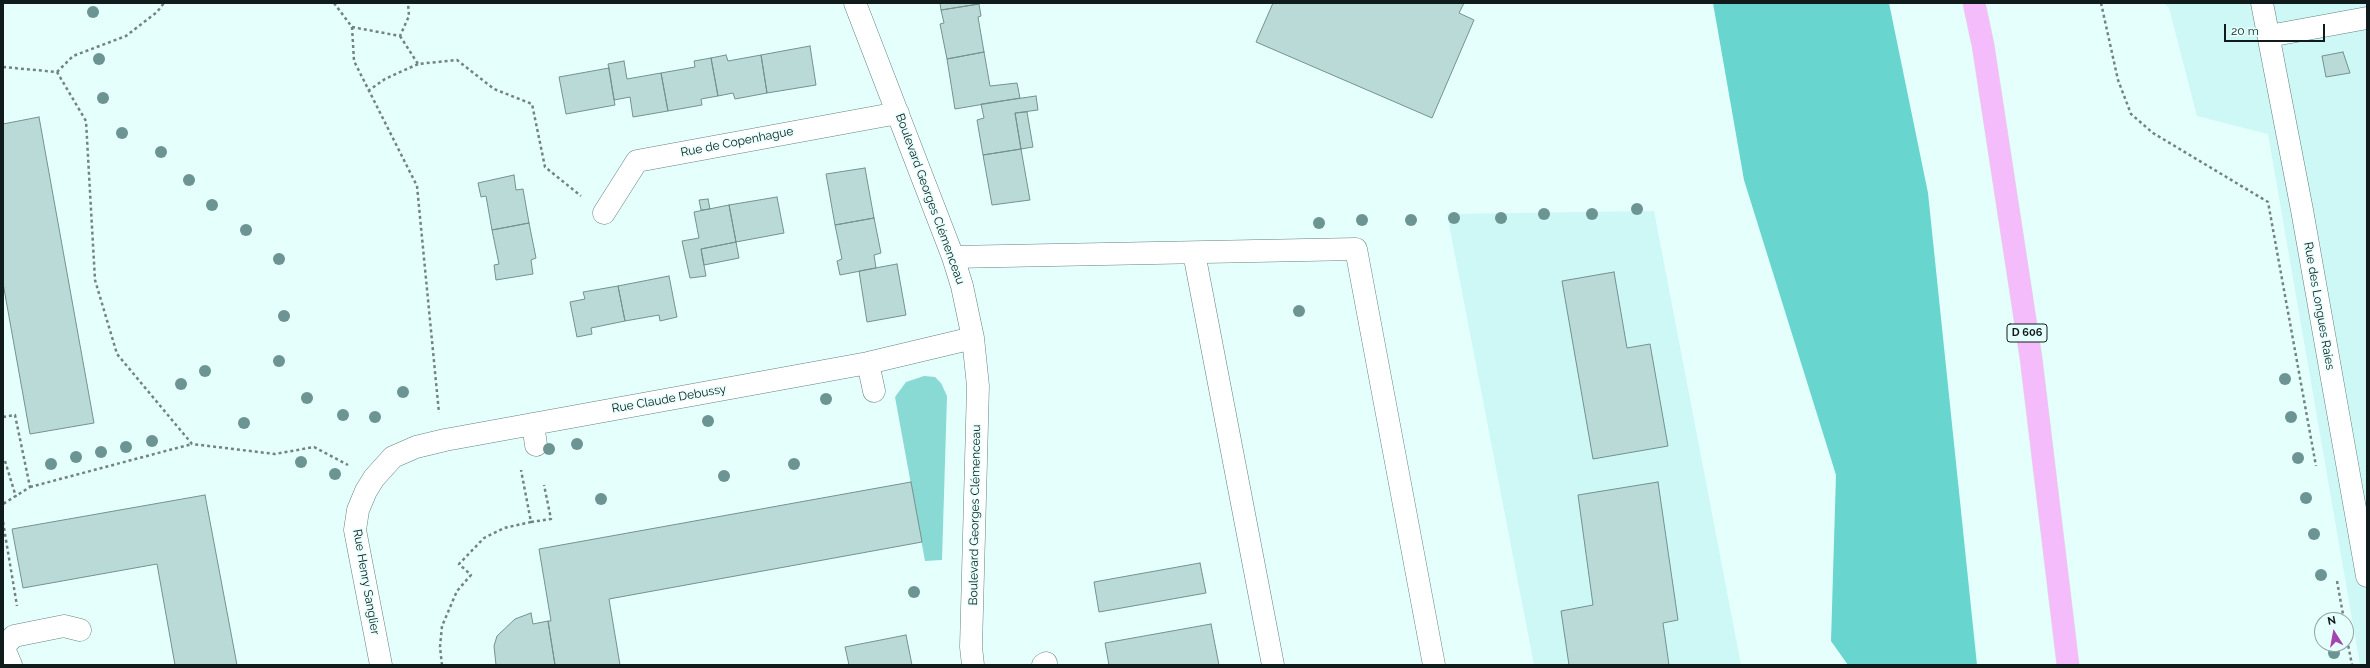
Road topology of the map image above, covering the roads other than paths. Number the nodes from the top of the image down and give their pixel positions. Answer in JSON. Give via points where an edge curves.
{"nodes":[{"id":1,"x":855,"y":3,"type":"edge"},
{"id":2,"x":1974,"y":3,"type":"edge"},
{"id":3,"x":2262,"y":3,"type":"edge"},
{"id":4,"x":2363,"y":13,"type":"edge"},
{"id":5,"x":2269,"y":36,"type":"junction"},
{"id":6,"x":898,"y":113,"type":"junction"},
{"id":7,"x":604,"y":213,"type":"road end"},
{"id":8,"x":1194,"y":253,"type":"junction"},
{"id":9,"x":953,"y":258,"type":"junction"},
{"id":10,"x":973,"y":338,"type":"junction"},
{"id":11,"x":868,"y":363,"type":"junction"},
{"id":12,"x":874,"y":391,"type":"dead end"},
{"id":13,"x":523,"y":426,"type":"junction"},
{"id":14,"x":536,"y":446,"type":"dead end"},
{"id":15,"x":374,"y":478,"type":"joint"},
{"id":16,"x":2367,"y":576,"type":"edge"},
{"id":17,"x":80,"y":630,"type":"dead end"},
{"id":18,"x":8,"y":648,"type":"edge"},
{"id":19,"x":381,"y":665,"type":"edge"},
{"id":20,"x":973,"y":665,"type":"edge"},
{"id":21,"x":1273,"y":665,"type":"edge"},
{"id":22,"x":1434,"y":665,"type":"edge"},
{"id":23,"x":2068,"y":665,"type":"edge"}],
"edges":[{"from":1,"to":6,"type":"street","name":"Boulevard Georges Clémenceau"},
{"from":2,"to":23,"type":"main road","number":"D 606","via":[[1983,45],[2031,358]]},
{"from":3,"to":5,"type":"street","name":"Rue des Longues Raies"},
{"from":4,"to":5,"type":"street"},
{"from":5,"to":16,"type":"street","name":"Rue des Longues Raies"},
{"from":6,"to":7,"type":"street","name":"Rue de Copenhague","via":[[638,161]]},
{"from":6,"to":9,"type":"street","name":"Boulevard Georges Clémenceau"},
{"from":8,"to":9,"type":"street"},
{"from":8,"to":21,"type":"street"},
{"from":8,"to":22,"type":"street","via":[[1356,249]]},
{"from":9,"to":10,"type":"street","name":"Boulevard Georges Clémenceau"},
{"from":10,"to":11,"type":"street","name":"Rue Claude Debussy"},
{"from":10,"to":20,"type":"street","name":"Boulevard Georges Clémenceau","via":[[978,386],[971,647]]},
{"from":11,"to":12,"type":"street"},
{"from":11,"to":13,"type":"street","name":"Rue Claude Debussy"},
{"from":13,"to":14,"type":"street"},
{"from":13,"to":15,"type":"street","name":"Rue Claude Debussy","via":[[416,447],[393,457]]},
{"from":15,"to":19,"type":"street","name":"Rue Henry Sanglier","via":[[358,510],[355,530]]},
{"from":17,"to":18,"type":"street","via":[[64,626]]}]}
